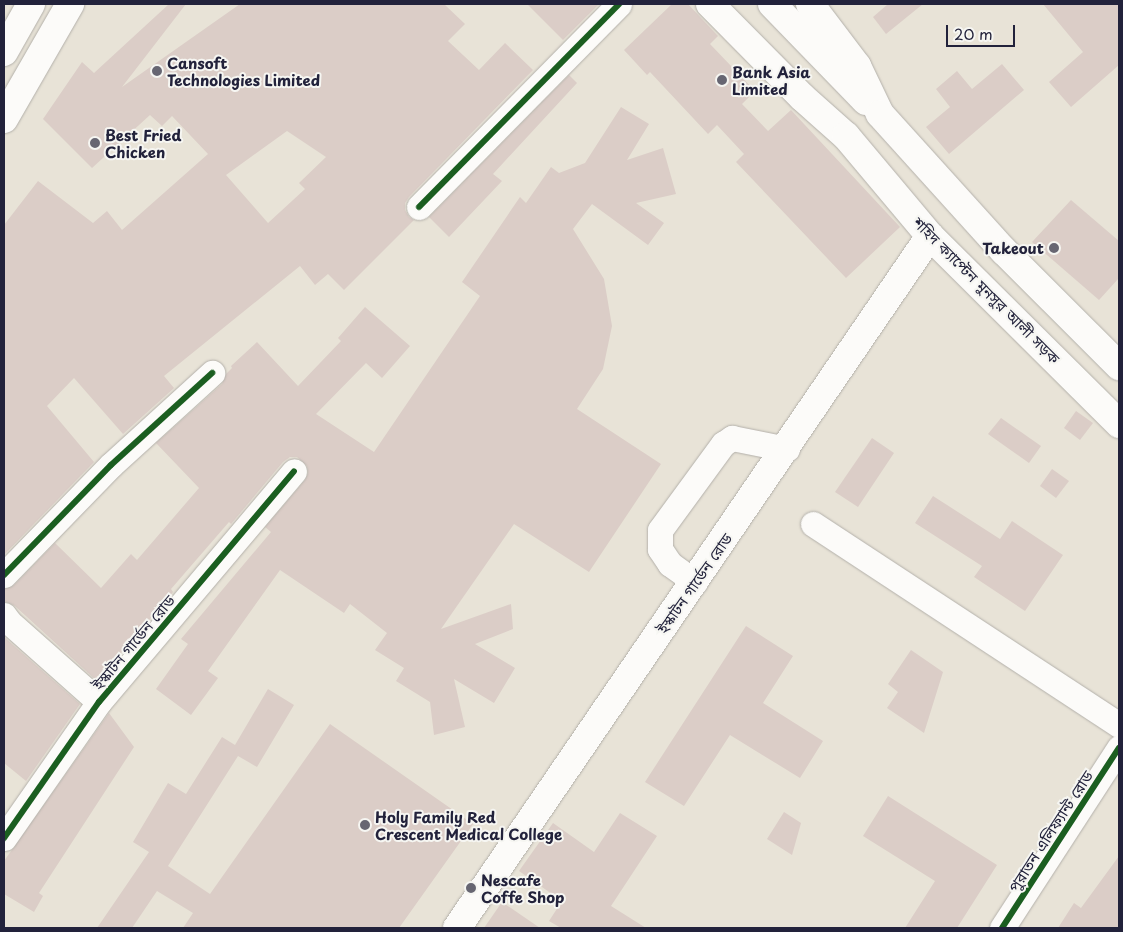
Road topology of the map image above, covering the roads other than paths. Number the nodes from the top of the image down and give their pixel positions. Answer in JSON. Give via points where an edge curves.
{"nodes":[{"id":1,"x":18,"y":4,"type":"edge"},
{"id":2,"x":31,"y":4,"type":"edge"},
{"id":3,"x":54,"y":4,"type":"edge"},
{"id":4,"x":70,"y":4,"type":"edge"},
{"id":5,"x":619,"y":4,"type":"edge"},
{"id":6,"x":710,"y":4,"type":"edge"},
{"id":7,"x":735,"y":4,"type":"edge"},
{"id":8,"x":772,"y":4,"type":"edge"},
{"id":9,"x":810,"y":4,"type":"edge"},
{"id":10,"x":4,"y":29,"type":"edge"},
{"id":11,"x":4,"y":52,"type":"edge"},
{"id":12,"x":800,"y":53,"type":"junction"},
{"id":13,"x":4,"y":91,"type":"edge"},
{"id":14,"x":880,"y":114,"type":"junction"},
{"id":15,"x":4,"y":119,"type":"edge"},
{"id":16,"x":846,"y":136,"type":"junction"},
{"id":17,"x":419,"y":207,"type":"dead end"},
{"id":18,"x":930,"y":236,"type":"junction"},
{"id":19,"x":1119,"y":366,"type":"edge"},
{"id":20,"x":212,"y":373,"type":"dead end"},
{"id":21,"x":1119,"y":424,"type":"edge"},
{"id":22,"x":786,"y":449,"type":"junction"},
{"id":23,"x":294,"y":471,"type":"dead end"},
{"id":24,"x":812,"y":524,"type":"dead end"},
{"id":25,"x":4,"y":575,"type":"edge"},
{"id":26,"x":695,"y":582,"type":"junction"},
{"id":27,"x":4,"y":615,"type":"edge"},
{"id":28,"x":99,"y":702,"type":"junction"},
{"id":29,"x":1119,"y":725,"type":"edge"},
{"id":30,"x":1119,"y":748,"type":"edge"},
{"id":31,"x":4,"y":838,"type":"edge"},
{"id":32,"x":457,"y":928,"type":"edge"},
{"id":33,"x":1002,"y":928,"type":"edge"}],
"edges":[{"from":1,"to":10,"type":"main road"},
{"from":2,"to":11,"type":"main road"},
{"from":3,"to":13,"type":"main road"},
{"from":4,"to":15,"type":"main road"},
{"from":5,"to":17,"type":"street"},
{"from":6,"to":16,"type":"main road","name":"শহিদ ক্যাপ্টেন মুনসুর আলী সড়ক","via":[[795,90]]},
{"from":7,"to":12,"type":"main road"},
{"from":8,"to":12,"type":"main road"},
{"from":9,"to":14,"type":"main road","via":[[858,66]]},
{"from":12,"to":14,"type":"main road"},
{"from":12,"to":16,"type":"main road"},
{"from":14,"to":19,"type":"main road","via":[[1004,251]]},
{"from":16,"to":18,"type":"main road","name":"শহিদ ক্যাপ্টেন মুনসুর আলী সড়ক"},
{"from":18,"to":21,"type":"main road","name":"শহিদ ক্যাপ্টেন মুনসুর আলী সড়ক"},
{"from":18,"to":22,"type":"main road","name":"ইস্কাটন গার্ডেন রোড"},
{"from":20,"to":25,"type":"street","via":[[111,465]]},
{"from":22,"to":26,"type":"main road","name":"ইস্কাটন গার্ডেন রোড"},
{"from":22,"to":26,"type":"street","via":[[732,438],[722,444],[660,530],[660,549],[670,564]]},
{"from":23,"to":28,"type":"street","name":"ইস্কাটন গার্ডেন রোড"},
{"from":24,"to":29,"type":"street"},
{"from":26,"to":32,"type":"main road","name":"ইস্কাটন গার্ডেন রোড"},
{"from":27,"to":28,"type":"street"},
{"from":28,"to":31,"type":"street","name":"ইস্কাটন গার্ডেন রোড"},
{"from":30,"to":33,"type":"street","name":"পুরাতন এলিফ্যান্ট রোড"}]}
